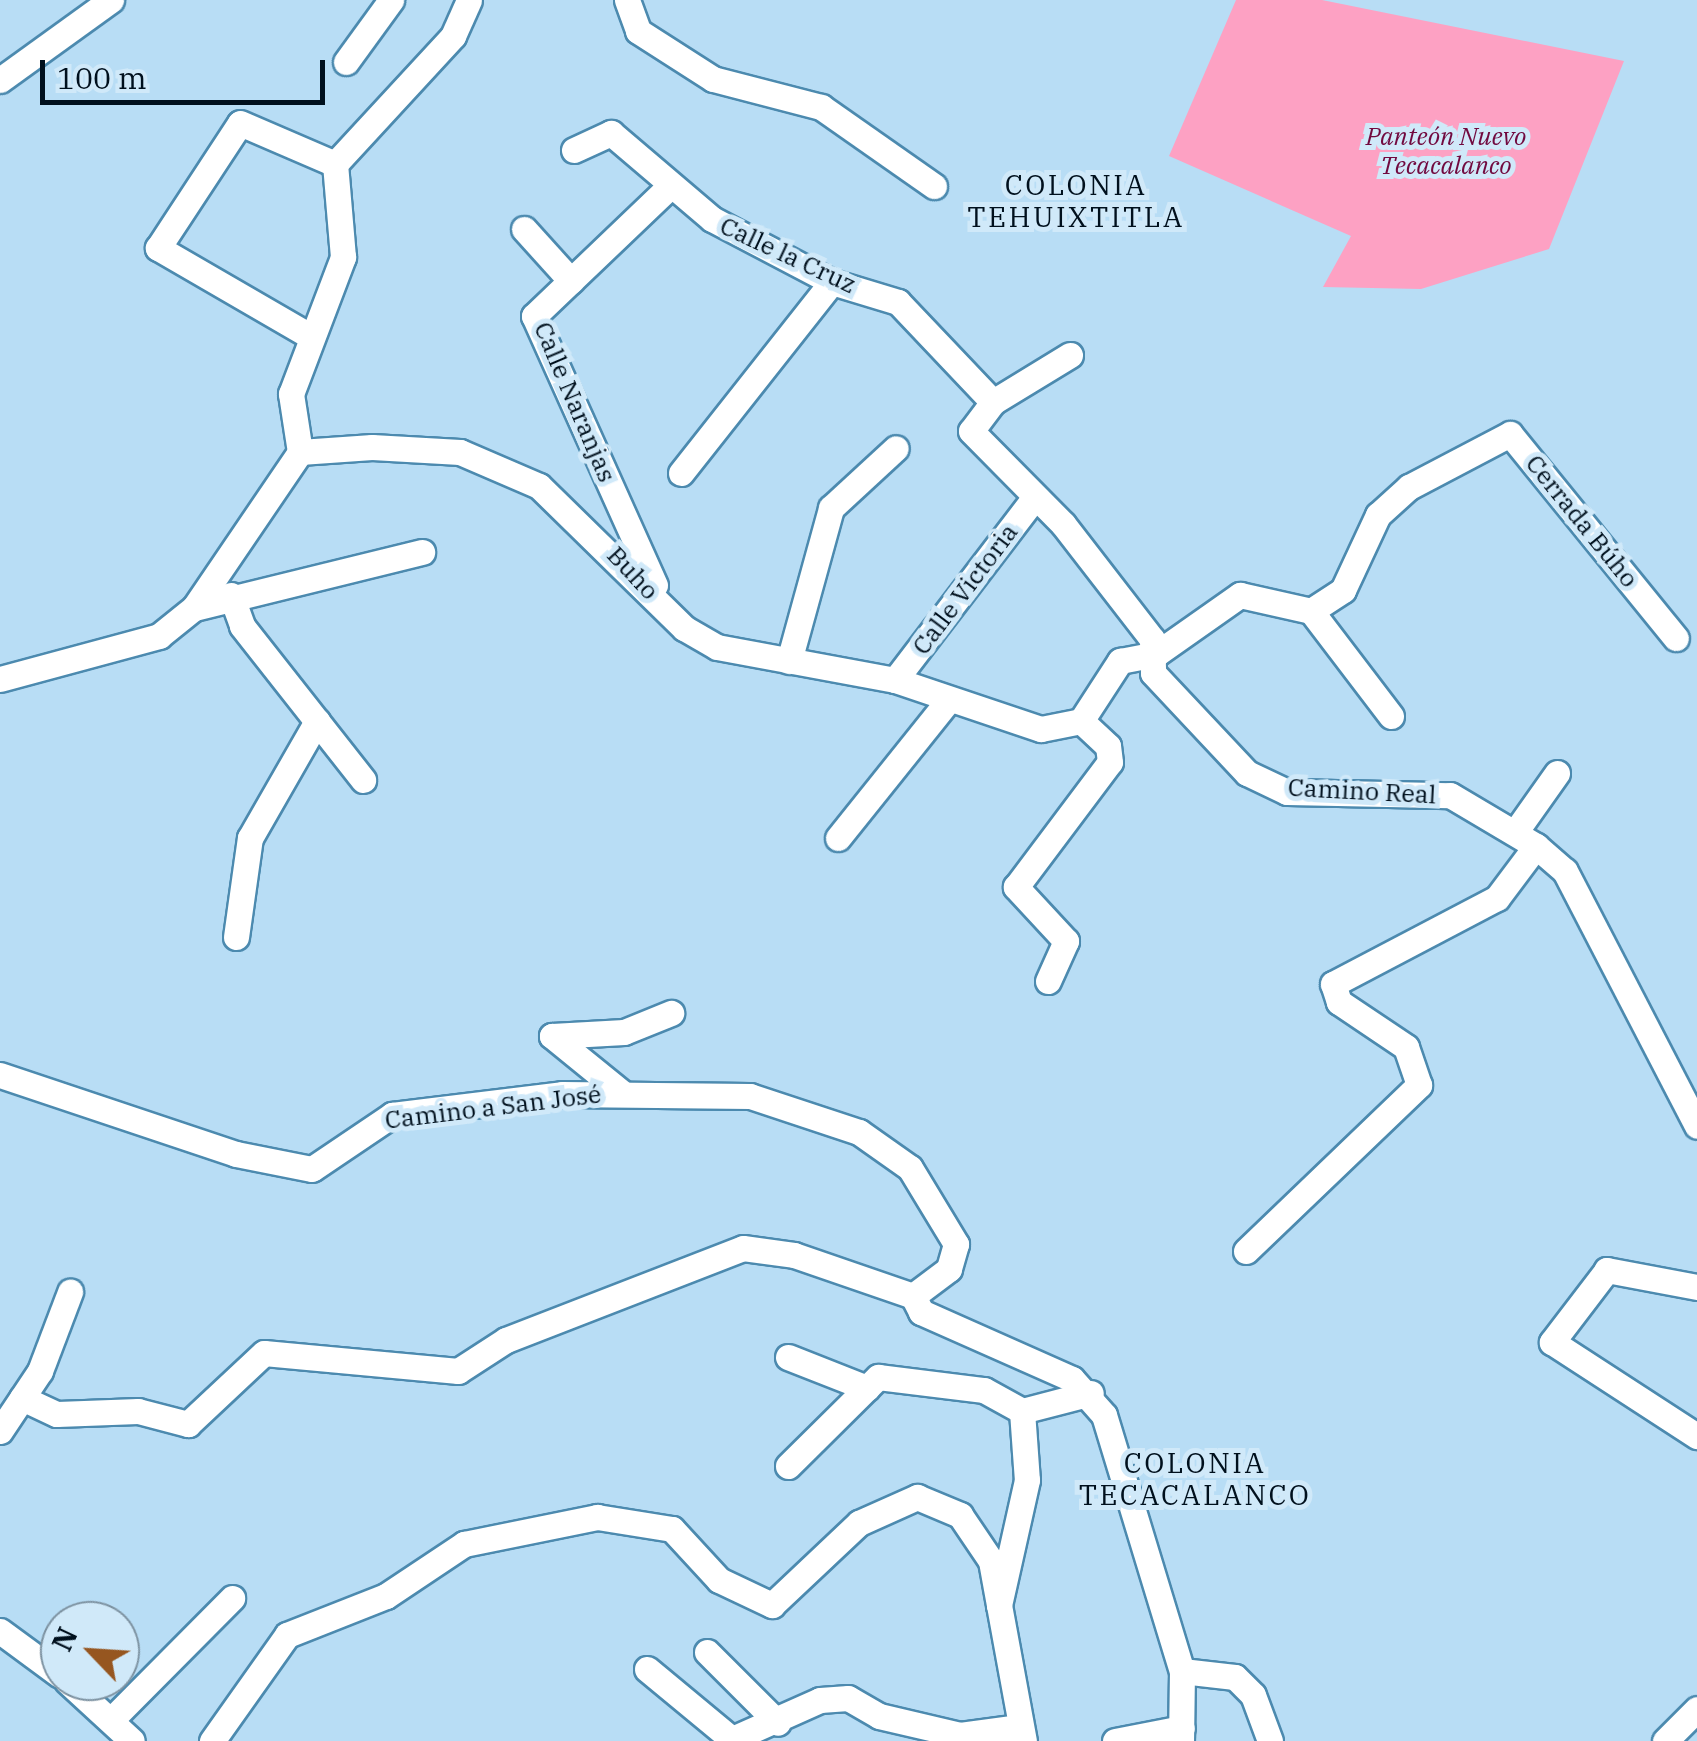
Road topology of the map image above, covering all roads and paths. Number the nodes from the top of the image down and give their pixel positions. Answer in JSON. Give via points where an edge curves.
{"nodes":[{"id":1,"x":110,"y":0,"type":"edge"},
{"id":2,"x":391,"y":0,"type":"edge"},
{"id":3,"x":469,"y":0,"type":"edge"},
{"id":4,"x":627,"y":0,"type":"edge"},
{"id":5,"x":346,"y":62,"type":"dead end"},
{"id":6,"x":0,"y":80,"type":"edge"},
{"id":7,"x":574,"y":150,"type":"dead end"},
{"id":8,"x":335,"y":164,"type":"junction"},
{"id":9,"x":670,"y":186,"type":"junction"},
{"id":10,"x":934,"y":186,"type":"dead end"},
{"id":11,"x":524,"y":229,"type":"dead end"},
{"id":12,"x":570,"y":281,"type":"junction"},
{"id":13,"x":832,"y":282,"type":"junction"},
{"id":14,"x":310,"y":336,"type":"junction"},
{"id":15,"x":1070,"y":355,"type":"dead end"},
{"id":16,"x":993,"y":402,"type":"junction"},
{"id":17,"x":896,"y":448,"type":"dead end"},
{"id":18,"x":300,"y":452,"type":"junction"},
{"id":19,"x":681,"y":472,"type":"dead end"},
{"id":20,"x":1034,"y":498,"type":"junction"},
{"id":21,"x":422,"y":552,"type":"dead end"},
{"id":22,"x":231,"y":595,"type":"junction"},
{"id":23,"x":663,"y":604,"type":"junction"},
{"id":24,"x":194,"y":608,"type":"junction"},
{"id":25,"x":1311,"y":611,"type":"junction"},
{"id":26,"x":1676,"y":638,"type":"dead end"},
{"id":27,"x":1156,"y":654,"type":"junction"},
{"id":28,"x":789,"y":661,"type":"junction"},
{"id":29,"x":0,"y":679,"type":"edge"},
{"id":30,"x":895,"y":680,"type":"junction"},
{"id":31,"x":947,"y":702,"type":"junction"},
{"id":32,"x":1390,"y":716,"type":"dead end"},
{"id":33,"x":317,"y":721,"type":"junction"},
{"id":34,"x":1081,"y":721,"type":"junction"},
{"id":35,"x":1557,"y":773,"type":"dead end"},
{"id":36,"x":363,"y":780,"type":"dead end"},
{"id":37,"x":838,"y":838,"type":"dead end"},
{"id":38,"x":1526,"y":838,"type":"junction"},
{"id":39,"x":236,"y":937,"type":"dead end"},
{"id":40,"x":1048,"y":982,"type":"dead end"},
{"id":41,"x":671,"y":1012,"type":"dead end"},
{"id":42,"x":0,"y":1075,"type":"edge"},
{"id":43,"x":621,"y":1092,"type":"junction"},
{"id":44,"x":1697,"y":1126,"type":"edge"},
{"id":45,"x":1246,"y":1251,"type":"dead end"},
{"id":46,"x":1697,"y":1288,"type":"edge"},
{"id":47,"x":70,"y":1292,"type":"dead end"},
{"id":48,"x":912,"y":1296,"type":"junction"},
{"id":49,"x":788,"y":1357,"type":"dead end"},
{"id":50,"x":867,"y":1388,"type":"junction"},
{"id":51,"x":1091,"y":1394,"type":"junction"},
{"id":52,"x":22,"y":1398,"type":"junction"},
{"id":53,"x":1022,"y":1411,"type":"junction"},
{"id":54,"x":0,"y":1431,"type":"edge"},
{"id":55,"x":1697,"y":1436,"type":"edge"},
{"id":56,"x":788,"y":1466,"type":"dead end"},
{"id":57,"x":232,"y":1598,"type":"dead end"},
{"id":58,"x":999,"y":1605,"type":"junction"},
{"id":59,"x":0,"y":1631,"type":"edge"},
{"id":60,"x":708,"y":1652,"type":"dead end"},
{"id":61,"x":40,"y":1660,"type":"edge"},
{"id":62,"x":648,"y":1669,"type":"dead end"},
{"id":63,"x":1182,"y":1672,"type":"junction"},
{"id":64,"x":90,"y":1701,"type":"edge"},
{"id":65,"x":880,"y":1716,"type":"junction"},
{"id":66,"x":1693,"y":1719,"type":"edge"},
{"id":67,"x":111,"y":1720,"type":"junction"},
{"id":68,"x":778,"y":1722,"type":"junction"},
{"id":69,"x":1021,"y":1734,"type":"edge"},
{"id":70,"x":1182,"y":1734,"type":"edge"},
{"id":71,"x":731,"y":1740,"type":"edge"},
{"id":72,"x":132,"y":1741,"type":"edge"},
{"id":73,"x":212,"y":1741,"type":"edge"},
{"id":74,"x":892,"y":1741,"type":"edge"},
{"id":75,"x":1114,"y":1741,"type":"edge"},
{"id":76,"x":1270,"y":1741,"type":"edge"},
{"id":77,"x":1665,"y":1741,"type":"edge"}],
"edges":[{"from":1,"to":6,"type":"street"},
{"from":2,"to":5,"type":"street"},
{"from":3,"to":8,"type":"street","via":[[437,56],[356,130]]},
{"from":4,"to":10,"type":"street","via":[[638,32],[713,79],[821,107]]},
{"from":7,"to":9,"type":"street","name":"Calle la Cruz","via":[[612,133]]},
{"from":8,"to":14,"type":"street","via":[[343,257]]},
{"from":8,"to":14,"type":"street","via":[[240,122],[158,248]]},
{"from":9,"to":12,"type":"street","name":"Calle Naranjas"},
{"from":9,"to":13,"type":"street","name":"Calle la Cruz","via":[[712,219]]},
{"from":11,"to":12,"type":"street"},
{"from":12,"to":23,"type":"street","name":"Calle Naranjas","via":[[534,316]]},
{"from":13,"to":16,"type":"street","name":"Calle la Cruz","via":[[913,312]]},
{"from":13,"to":19,"type":"street"},
{"from":14,"to":18,"type":"street","via":[[291,394]]},
{"from":15,"to":16,"type":"street"},
{"from":16,"to":20,"type":"street","via":[[971,431]]},
{"from":17,"to":28,"type":"street","via":[[831,508]]},
{"from":18,"to":23,"type":"street","name":"Buho","via":[[460,452],[501,467],[568,505]]},
{"from":18,"to":24,"type":"street"},
{"from":20,"to":27,"type":"street"},
{"from":20,"to":30,"type":"street","name":"Calle Victoria"},
{"from":21,"to":22,"type":"street"},
{"from":22,"to":24,"type":"street"},
{"from":22,"to":33,"type":"street","via":[[242,626]]},
{"from":23,"to":28,"type":"street","name":"Buho","via":[[717,647]]},
{"from":24,"to":29,"type":"street","via":[[159,636]]},
{"from":25,"to":26,"type":"street","name":"Cerrada Búho","via":[[1343,590],[1378,515],[1399,496],[1510,434]]},
{"from":25,"to":27,"type":"street","via":[[1240,596]]},
{"from":25,"to":32,"type":"street"},
{"from":27,"to":34,"type":"street","via":[[1120,661]]},
{"from":27,"to":38,"type":"street","name":"Camino Real","via":[[1153,673],[1247,774],[1287,792],[1450,795]]},
{"from":28,"to":30,"type":"street","name":"Buho"},
{"from":30,"to":31,"type":"street","name":"Buho"},
{"from":31,"to":34,"type":"street","name":"Buho","via":[[1041,729]]},
{"from":31,"to":37,"type":"street"},
{"from":33,"to":36,"type":"street"},
{"from":33,"to":39,"type":"street","via":[[250,838]]},
{"from":34,"to":40,"type":"street","via":[[1108,746],[1110,762],[1016,887],[1066,941]]},
{"from":35,"to":38,"type":"street"},
{"from":38,"to":44,"type":"street","name":"Camino Real","via":[[1565,871]]},
{"from":38,"to":45,"type":"street","via":[[1497,898],[1334,984],[1339,1002],[1406,1046],[1419,1085]]},
{"from":41,"to":43,"type":"street","via":[[624,1032],[552,1036]]},
{"from":42,"to":43,"type":"street","name":"Camino a San José","via":[[236,1154],[312,1169],[392,1115]]},
{"from":43,"to":48,"type":"street","name":"Camino a San José","via":[[750,1096],[826,1116],[910,1168],[956,1244],[949,1269]]},
{"from":46,"to":55,"type":"street","via":[[1607,1270],[1552,1342]]},
{"from":47,"to":52,"type":"street"},
{"from":48,"to":51,"type":"street","via":[[938,1326]]},
{"from":48,"to":52,"type":"street","via":[[794,1255],[743,1248],[506,1340],[458,1371],[264,1354],[188,1424],[138,1411],[57,1414]]},
{"from":49,"to":50,"type":"street"},
{"from":50,"to":53,"type":"street","via":[[878,1377],[984,1390]]},
{"from":50,"to":56,"type":"street"},
{"from":51,"to":53,"type":"street"},
{"from":51,"to":63,"type":"street","via":[[1142,1518]]},
{"from":52,"to":54,"type":"street"},
{"from":53,"to":58,"type":"street","via":[[1027,1480]]},
{"from":57,"to":67,"type":"street"},
{"from":58,"to":69,"type":"street"},
{"from":58,"to":73,"type":"street","via":[[991,1561],[960,1515],[917,1497],[859,1523],[772,1605],[719,1580],[672,1529],[598,1517],[464,1544],[386,1596],[287,1635]]},
{"from":59,"to":61,"type":"street"},
{"from":60,"to":68,"type":"street"},
{"from":62,"to":71,"type":"street"},
{"from":63,"to":70,"type":"street"},
{"from":63,"to":76,"type":"street","via":[[1235,1677],[1253,1695]]},
{"from":64,"to":67,"type":"street"},
{"from":65,"to":68,"type":"street","via":[[848,1698]]},
{"from":65,"to":69,"type":"street","via":[[960,1734]]},
{"from":65,"to":74,"type":"street"},
{"from":66,"to":77,"type":"street"},
{"from":67,"to":72,"type":"street"},
{"from":68,"to":71,"type":"street"},
{"from":70,"to":75,"type":"street"}]}
